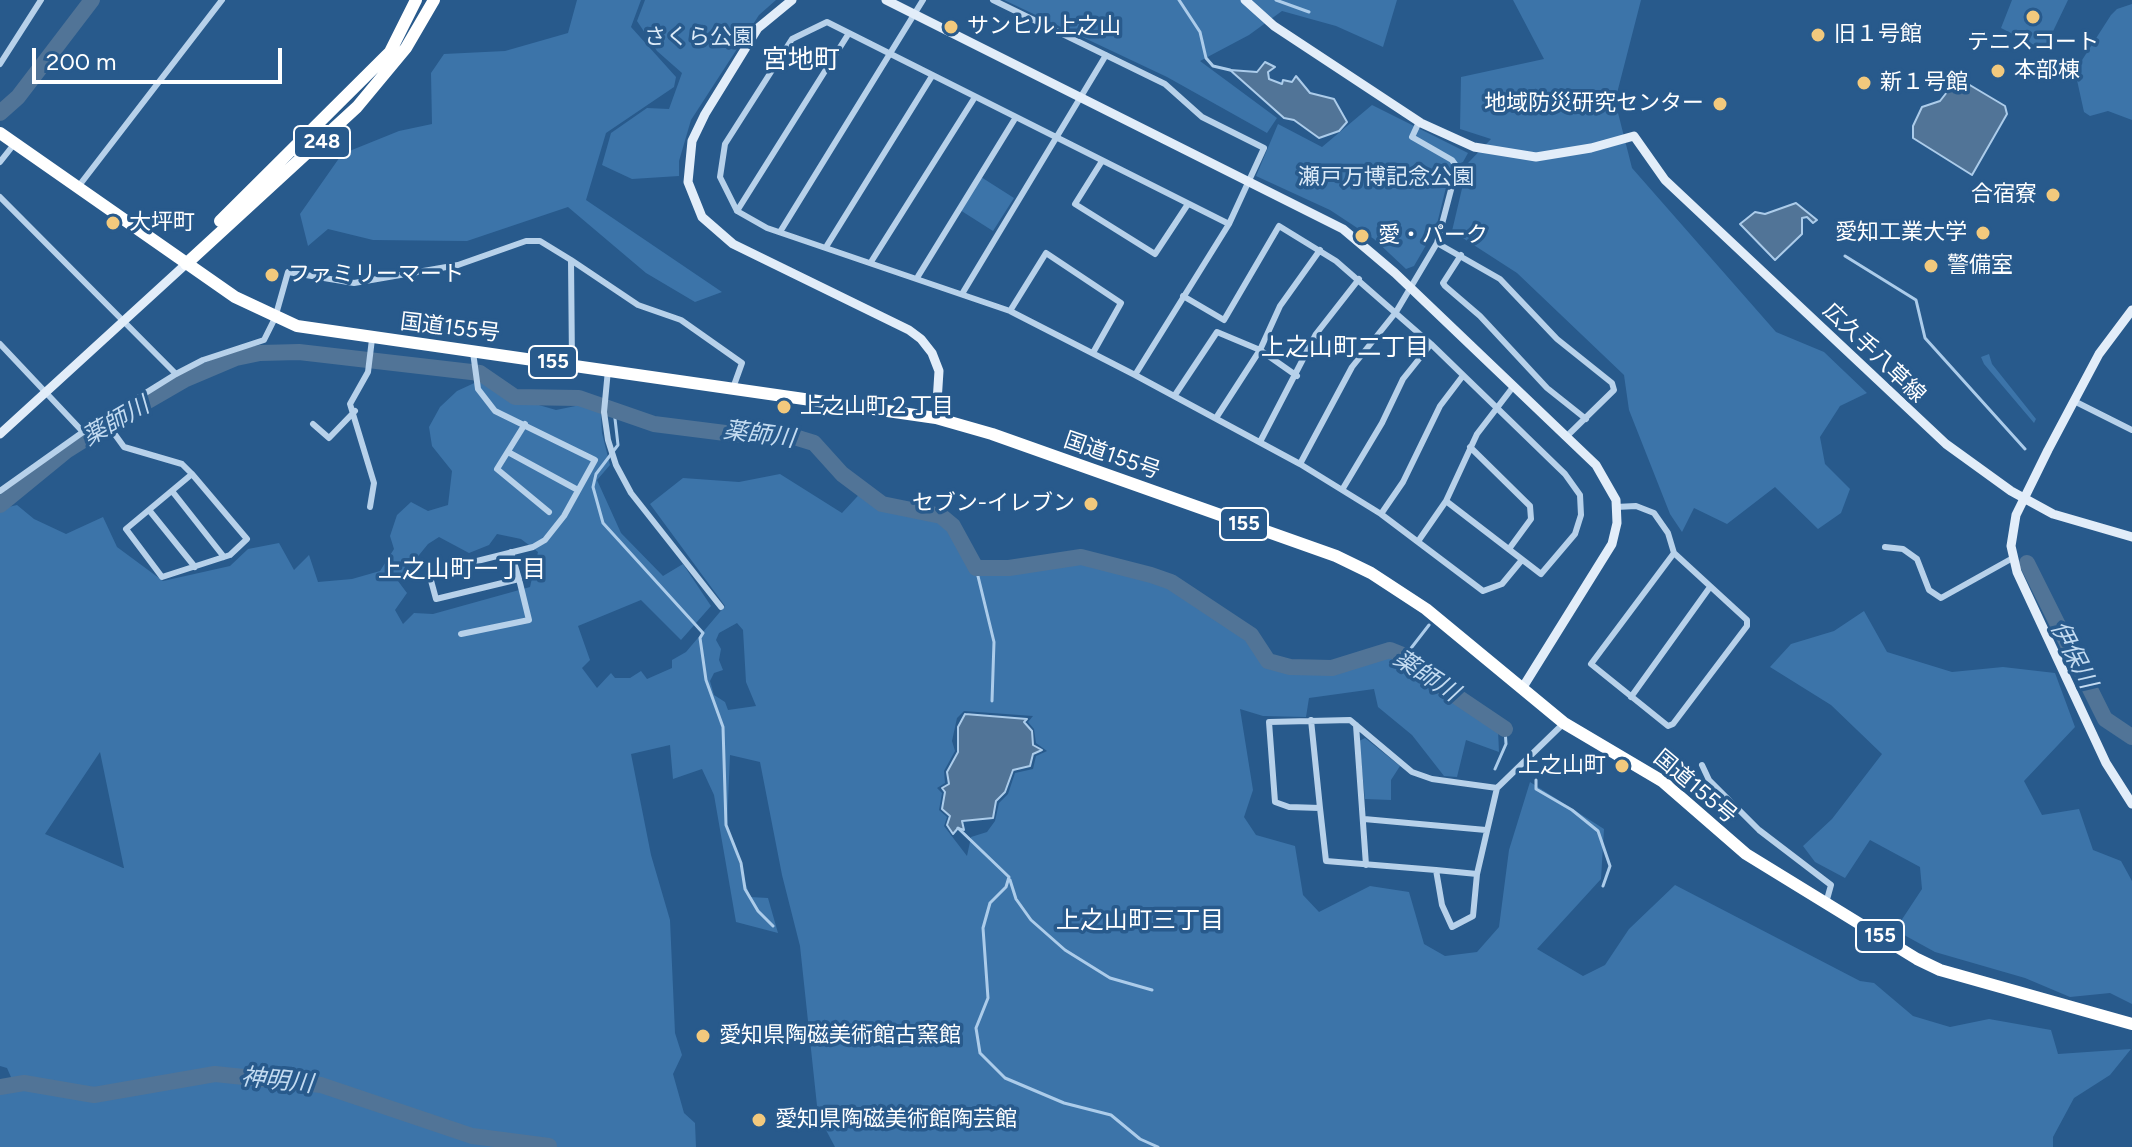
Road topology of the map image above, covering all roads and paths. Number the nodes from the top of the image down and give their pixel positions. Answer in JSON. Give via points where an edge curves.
{"nodes":[{"id":1,"x":41,"y":0,"type":"edge"},
{"id":2,"x":222,"y":0,"type":"edge"},
{"id":3,"x":416,"y":0,"type":"edge"},
{"id":4,"x":434,"y":0,"type":"edge"},
{"id":5,"x":792,"y":0,"type":"edge"},
{"id":6,"x":886,"y":0,"type":"edge"},
{"id":7,"x":923,"y":0,"type":"edge"},
{"id":8,"x":993,"y":0,"type":"edge"},
{"id":9,"x":1245,"y":0,"type":"edge"},
{"id":10,"x":915,"y":13,"type":"junction"},
{"id":11,"x":849,"y":33,"type":"junction"},
{"id":12,"x":891,"y":55,"type":"junction"},
{"id":13,"x":1106,"y":55,"type":"junction"},
{"id":14,"x":0,"y":64,"type":"edge"},
{"id":15,"x":932,"y":76,"type":"junction"},
{"id":16,"x":975,"y":97,"type":"junction"},
{"id":17,"x":1083,"y":98,"type":"junction"},
{"id":18,"x":1016,"y":117,"type":"junction"},
{"id":19,"x":1419,"y":122,"type":"junction"},
{"id":20,"x":0,"y":133,"type":"edge"},
{"id":21,"x":1058,"y":138,"type":"junction"},
{"id":22,"x":14,"y":142,"type":"junction"},
{"id":23,"x":1102,"y":161,"type":"junction"},
{"id":24,"x":0,"y":162,"type":"edge"},
{"id":25,"x":1249,"y":181,"type":"junction"},
{"id":26,"x":78,"y":187,"type":"junction"},
{"id":27,"x":0,"y":197,"type":"edge"},
{"id":28,"x":1188,"y":204,"type":"junction"},
{"id":29,"x":737,"y":211,"type":"junction"},
{"id":30,"x":1229,"y":224,"type":"junction"},
{"id":31,"x":780,"y":232,"type":"junction"},
{"id":32,"x":1437,"y":243,"type":"junction"},
{"id":33,"x":826,"y":247,"type":"junction"},
{"id":34,"x":1320,"y":250,"type":"junction"},
{"id":35,"x":1461,"y":255,"type":"junction"},
{"id":36,"x":571,"y":260,"type":"junction"},
{"id":37,"x":183,"y":261,"type":"junction"},
{"id":38,"x":871,"y":262,"type":"junction"},
{"id":39,"x":917,"y":278,"type":"junction"},
{"id":40,"x":1359,"y":279,"type":"junction"},
{"id":41,"x":1410,"y":287,"type":"junction"},
{"id":42,"x":962,"y":294,"type":"junction"},
{"id":43,"x":1183,"y":296,"type":"junction"},
{"id":44,"x":2132,"y":310,"type":"edge"},
{"id":45,"x":1010,"y":311,"type":"junction"},
{"id":46,"x":1396,"y":312,"type":"junction"},
{"id":47,"x":275,"y":318,"type":"junction"},
{"id":48,"x":123,"y":322,"type":"junction"},
{"id":49,"x":372,"y":339,"type":"junction"},
{"id":50,"x":0,"y":344,"type":"edge"},
{"id":51,"x":1431,"y":344,"type":"junction"},
{"id":52,"x":1260,"y":350,"type":"junction"},
{"id":53,"x":473,"y":351,"type":"junction"},
{"id":54,"x":1094,"y":351,"type":"junction"},
{"id":55,"x":572,"y":364,"type":"junction"},
{"id":56,"x":608,"y":370,"type":"junction"},
{"id":57,"x":176,"y":374,"type":"junction"},
{"id":58,"x":1135,"y":375,"type":"junction"},
{"id":59,"x":1297,"y":376,"type":"junction"},
{"id":60,"x":1462,"y":377,"type":"junction"},
{"id":61,"x":1513,"y":387,"type":"junction"},
{"id":62,"x":733,"y":389,"type":"junction"},
{"id":63,"x":44,"y":392,"type":"junction"},
{"id":64,"x":1175,"y":395,"type":"junction"},
{"id":65,"x":2074,"y":401,"type":"junction"},
{"id":66,"x":1495,"y":409,"type":"junction"},
{"id":67,"x":355,"y":411,"type":"junction"},
{"id":68,"x":103,"y":418,"type":"junction"},
{"id":69,"x":936,"y":418,"type":"junction"},
{"id":70,"x":1216,"y":418,"type":"junction"},
{"id":71,"x":1586,"y":419,"type":"junction"},
{"id":72,"x":313,"y":424,"type":"dead end"},
{"id":73,"x":525,"y":424,"type":"junction"},
{"id":74,"x":2132,"y":430,"type":"edge"},
{"id":75,"x":83,"y":432,"type":"junction"},
{"id":76,"x":0,"y":434,"type":"edge"},
{"id":77,"x":1567,"y":436,"type":"junction"},
{"id":78,"x":1260,"y":442,"type":"junction"},
{"id":79,"x":1470,"y":447,"type":"junction"},
{"id":80,"x":508,"y":452,"type":"junction"},
{"id":81,"x":1300,"y":464,"type":"junction"},
{"id":82,"x":192,"y":474,"type":"junction"},
{"id":83,"x":576,"y":489,"type":"junction"},
{"id":84,"x":1342,"y":490,"type":"junction"},
{"id":85,"x":0,"y":491,"type":"edge"},
{"id":86,"x":172,"y":491,"type":"junction"},
{"id":87,"x":2024,"y":498,"type":"junction"},
{"id":88,"x":1446,"y":501,"type":"junction"},
{"id":89,"x":370,"y":507,"type":"dead end"},
{"id":90,"x":1616,"y":507,"type":"junction"},
{"id":91,"x":149,"y":510,"type":"junction"},
{"id":92,"x":549,"y":512,"type":"dead end"},
{"id":93,"x":1381,"y":514,"type":"junction"},
{"id":94,"x":2132,"y":537,"type":"edge"},
{"id":95,"x":1419,"y":540,"type":"junction"},
{"id":96,"x":1885,"y":547,"type":"dead end"},
{"id":97,"x":1509,"y":549,"type":"junction"},
{"id":98,"x":511,"y":552,"type":"junction"},
{"id":99,"x":1674,"y":553,"type":"junction"},
{"id":100,"x":224,"y":557,"type":"junction"},
{"id":101,"x":2011,"y":559,"type":"junction"},
{"id":102,"x":1521,"y":561,"type":"junction"},
{"id":103,"x":195,"y":567,"type":"junction"},
{"id":104,"x":519,"y":579,"type":"junction"},
{"id":105,"x":1710,"y":587,"type":"junction"},
{"id":106,"x":721,"y":607,"type":"dead end"},
{"id":107,"x":461,"y":634,"type":"dead end"},
{"id":108,"x":1523,"y":687,"type":"junction"},
{"id":109,"x":1631,"y":697,"type":"junction"},
{"id":110,"x":1311,"y":720,"type":"junction"},
{"id":111,"x":1564,"y":723,"type":"junction"},
{"id":112,"x":1356,"y":725,"type":"junction"},
{"id":113,"x":1702,"y":765,"type":"dead end"},
{"id":114,"x":1497,"y":788,"type":"junction"},
{"id":115,"x":2132,"y":804,"type":"edge"},
{"id":116,"x":1320,"y":808,"type":"junction"},
{"id":117,"x":1364,"y":819,"type":"junction"},
{"id":118,"x":1486,"y":830,"type":"junction"},
{"id":119,"x":1366,"y":865,"type":"junction"},
{"id":120,"x":1436,"y":870,"type":"junction"},
{"id":121,"x":1477,"y":874,"type":"junction"},
{"id":122,"x":1826,"y":903,"type":"junction"},
{"id":123,"x":2132,"y":1024,"type":"edge"}],
"edges":[{"from":1,"to":14,"type":"street"},
{"from":2,"to":26,"type":"street"},
{"from":3,"to":37,"type":"highway","number":"248","via":[[390,52]]},
{"from":4,"to":37,"type":"highway","number":"248","via":[[406,48],[357,107]]},
{"from":5,"to":69,"type":"street","via":[[758,28],[705,114],[692,141],[688,182],[702,217],[733,244],[921,339],[939,371]]},
{"from":6,"to":10,"type":"street"},
{"from":7,"to":10,"type":"street"},
{"from":8,"to":13,"type":"street"},
{"from":9,"to":19,"type":"street","via":[[1274,26]]},
{"from":10,"to":12,"type":"street"},
{"from":10,"to":17,"type":"street"},
{"from":11,"to":12,"type":"street"},
{"from":11,"to":29,"type":"street"},
{"from":11,"to":29,"type":"street","via":[[827,22],[792,39],[763,81],[725,144],[720,165],[725,191]]},
{"from":12,"to":15,"type":"street"},
{"from":12,"to":31,"type":"street"},
{"from":13,"to":17,"type":"street"},
{"from":13,"to":25,"type":"street","via":[[1165,84],[1202,117],[1264,148]]},
{"from":15,"to":16,"type":"street"},
{"from":15,"to":33,"type":"street"},
{"from":16,"to":18,"type":"street"},
{"from":16,"to":38,"type":"street"},
{"from":17,"to":21,"type":"street"},
{"from":17,"to":25,"type":"street"},
{"from":18,"to":21,"type":"street"},
{"from":18,"to":39,"type":"street"},
{"from":19,"to":32,"type":"street","via":[[1412,137],[1457,167]]},
{"from":19,"to":87,"type":"street","name":"広久手八草線","via":[[1474,147],[1514,156],[1560,154],[1634,136],[1665,180],[1916,418]]},
{"from":20,"to":22,"type":"highway","name":"国道155号","number":"155"},
{"from":21,"to":23,"type":"street"},
{"from":21,"to":42,"type":"street"},
{"from":22,"to":24,"type":"street"},
{"from":22,"to":26,"type":"highway","name":"国道155号","number":"155"},
{"from":23,"to":28,"type":"street"},
{"from":23,"to":28,"type":"street","via":[[1075,204],[1155,254]]},
{"from":25,"to":30,"type":"street"},
{"from":25,"to":41,"type":"street","via":[[1343,229]]},
{"from":26,"to":37,"type":"highway","name":"国道155号","number":"155"},
{"from":27,"to":48,"type":"street"},
{"from":28,"to":30,"type":"street"},
{"from":29,"to":31,"type":"street"},
{"from":30,"to":43,"type":"street"},
{"from":31,"to":33,"type":"street"},
{"from":32,"to":35,"type":"street"},
{"from":32,"to":41,"type":"street"},
{"from":33,"to":38,"type":"street"},
{"from":34,"to":40,"type":"street"},
{"from":34,"to":43,"type":"street","via":[[1279,226],[1224,320]]},
{"from":34,"to":52,"type":"street","via":[[1280,306]]},
{"from":35,"to":71,"type":"street","via":[[1445,286],[1547,388]]},
{"from":35,"to":71,"type":"street","via":[[1500,279],[1557,339],[1612,383],[1614,390]]},
{"from":36,"to":47,"type":"street","via":[[540,241],[526,241],[458,265],[354,283],[288,272]]},
{"from":36,"to":55,"type":"street"},
{"from":36,"to":62,"type":"street","via":[[638,305],[681,320],[742,363]]},
{"from":37,"to":47,"type":"highway","name":"国道155号","number":"155"},
{"from":37,"to":48,"type":"street"},
{"from":38,"to":39,"type":"street"},
{"from":39,"to":42,"type":"street"},
{"from":40,"to":46,"type":"street"},
{"from":40,"to":59,"type":"street","via":[[1326,319]]},
{"from":41,"to":46,"type":"street"},
{"from":41,"to":61,"type":"street"},
{"from":42,"to":45,"type":"street"},
{"from":43,"to":58,"type":"street"},
{"from":44,"to":65,"type":"street","via":[[2108,338]]},
{"from":45,"to":54,"type":"street"},
{"from":45,"to":54,"type":"street","via":[[1046,253],[1121,303]]},
{"from":46,"to":51,"type":"street"},
{"from":46,"to":81,"type":"street","via":[[1352,367]]},
{"from":47,"to":49,"type":"highway","name":"国道155号","number":"155"},
{"from":47,"to":57,"type":"street","via":[[264,340]]},
{"from":48,"to":57,"type":"street"},
{"from":48,"to":63,"type":"street"},
{"from":49,"to":53,"type":"highway","name":"国道155号","number":"155"},
{"from":49,"to":67,"type":"street","via":[[368,372],[350,404]]},
{"from":50,"to":63,"type":"street"},
{"from":51,"to":60,"type":"street"},
{"from":51,"to":84,"type":"street","via":[[1403,379]]},
{"from":52,"to":59,"type":"street"},
{"from":52,"to":64,"type":"street","via":[[1217,332]]},
{"from":52,"to":70,"type":"street"},
{"from":53,"to":55,"type":"highway","name":"国道155号","number":"155"},
{"from":53,"to":73,"type":"street","via":[[474,375],[484,399],[495,411]]},
{"from":54,"to":58,"type":"street"},
{"from":55,"to":56,"type":"highway","name":"国道155号","number":"155"},
{"from":56,"to":62,"type":"highway","name":"国道155号","number":"155"},
{"from":56,"to":106,"type":"street","via":[[604,412],[616,465]]},
{"from":57,"to":68,"type":"street"},
{"from":58,"to":64,"type":"street"},
{"from":59,"to":78,"type":"street"},
{"from":60,"to":66,"type":"street"},
{"from":60,"to":93,"type":"street","via":[[1440,406]]},
{"from":61,"to":66,"type":"street"},
{"from":61,"to":77,"type":"street"},
{"from":62,"to":69,"type":"highway","name":"国道155号","number":"155"},
{"from":63,"to":75,"type":"street"},
{"from":63,"to":76,"type":"street"},
{"from":64,"to":70,"type":"street"},
{"from":65,"to":74,"type":"street"},
{"from":65,"to":87,"type":"street"},
{"from":66,"to":79,"type":"street"},
{"from":66,"to":102,"type":"street","via":[[1565,474],[1580,495],[1575,534],[1541,574]]},
{"from":67,"to":72,"type":"street","via":[[329,438]]},
{"from":67,"to":89,"type":"street","via":[[374,483]]},
{"from":68,"to":75,"type":"street"},
{"from":68,"to":82,"type":"street","via":[[124,447],[182,464]]},
{"from":69,"to":108,"type":"highway","name":"国道155号","number":"155","via":[[1345,560],[1426,609]]},
{"from":70,"to":78,"type":"street"},
{"from":71,"to":77,"type":"street"},
{"from":73,"to":80,"type":"street"},
{"from":73,"to":83,"type":"street","via":[[595,460]]},
{"from":75,"to":85,"type":"street"},
{"from":77,"to":90,"type":"street","via":[[1609,482]]},
{"from":78,"to":81,"type":"street"},
{"from":79,"to":88,"type":"street"},
{"from":79,"to":97,"type":"street","via":[[1530,506],[1531,519]]},
{"from":80,"to":83,"type":"street"},
{"from":80,"to":92,"type":"street","via":[[497,469]]},
{"from":81,"to":84,"type":"street"},
{"from":82,"to":86,"type":"street"},
{"from":82,"to":100,"type":"street","via":[[247,539]]},
{"from":83,"to":98,"type":"street","via":[[545,540]]},
{"from":84,"to":93,"type":"street"},
{"from":86,"to":91,"type":"street"},
{"from":86,"to":100,"type":"street"},
{"from":87,"to":94,"type":"street","name":"広久手八草線","via":[[2053,514]]},
{"from":87,"to":101,"type":"street","via":[[2016,515]]},
{"from":88,"to":95,"type":"street"},
{"from":88,"to":97,"type":"street"},
{"from":90,"to":99,"type":"street","via":[[1636,506],[1654,513]]},
{"from":90,"to":108,"type":"street","via":[[1612,544]]},
{"from":91,"to":103,"type":"street"},
{"from":91,"to":103,"type":"street","via":[[126,529],[162,577]]},
{"from":93,"to":95,"type":"street"},
{"from":95,"to":102,"type":"street","via":[[1483,591],[1502,584]]},
{"from":96,"to":101,"type":"street","via":[[1903,549],[1917,559],[1929,590],[1941,598]]},
{"from":97,"to":102,"type":"street"},
{"from":98,"to":104,"type":"street"},
{"from":98,"to":104,"type":"street","via":[[429,573],[436,599]]},
{"from":99,"to":105,"type":"street"},
{"from":99,"to":109,"type":"street","via":[[1591,664]]},
{"from":100,"to":103,"type":"street"},
{"from":101,"to":115,"type":"street","via":[[2106,763]]},
{"from":104,"to":107,"type":"street","via":[[529,620]]},
{"from":105,"to":109,"type":"street"},
{"from":105,"to":109,"type":"street","via":[[1747,620],[1747,626],[1673,724],[1668,726]]},
{"from":108,"to":111,"type":"highway","name":"国道155号","number":"155"},
{"from":110,"to":112,"type":"street","via":[[1350,720]]},
{"from":110,"to":116,"type":"street"},
{"from":110,"to":116,"type":"street","via":[[1269,722],[1275,802]]},
{"from":111,"to":114,"type":"street"},
{"from":111,"to":122,"type":"highway","name":"国道155号","number":"155","via":[[1662,781],[1746,854]]},
{"from":112,"to":114,"type":"street","via":[[1412,772]]},
{"from":112,"to":117,"type":"street"},
{"from":113,"to":122,"type":"street","via":[[1709,780],[1759,830],[1831,885]]},
{"from":114,"to":118,"type":"street"},
{"from":116,"to":119,"type":"street","via":[[1326,861]]},
{"from":117,"to":118,"type":"street"},
{"from":117,"to":119,"type":"street"},
{"from":118,"to":121,"type":"street"},
{"from":119,"to":120,"type":"street"},
{"from":120,"to":121,"type":"street"},
{"from":120,"to":121,"type":"street","via":[[1452,927],[1473,916]]},
{"from":122,"to":123,"type":"highway","name":"国道155号","number":"155","via":[[1940,970]]}]}
